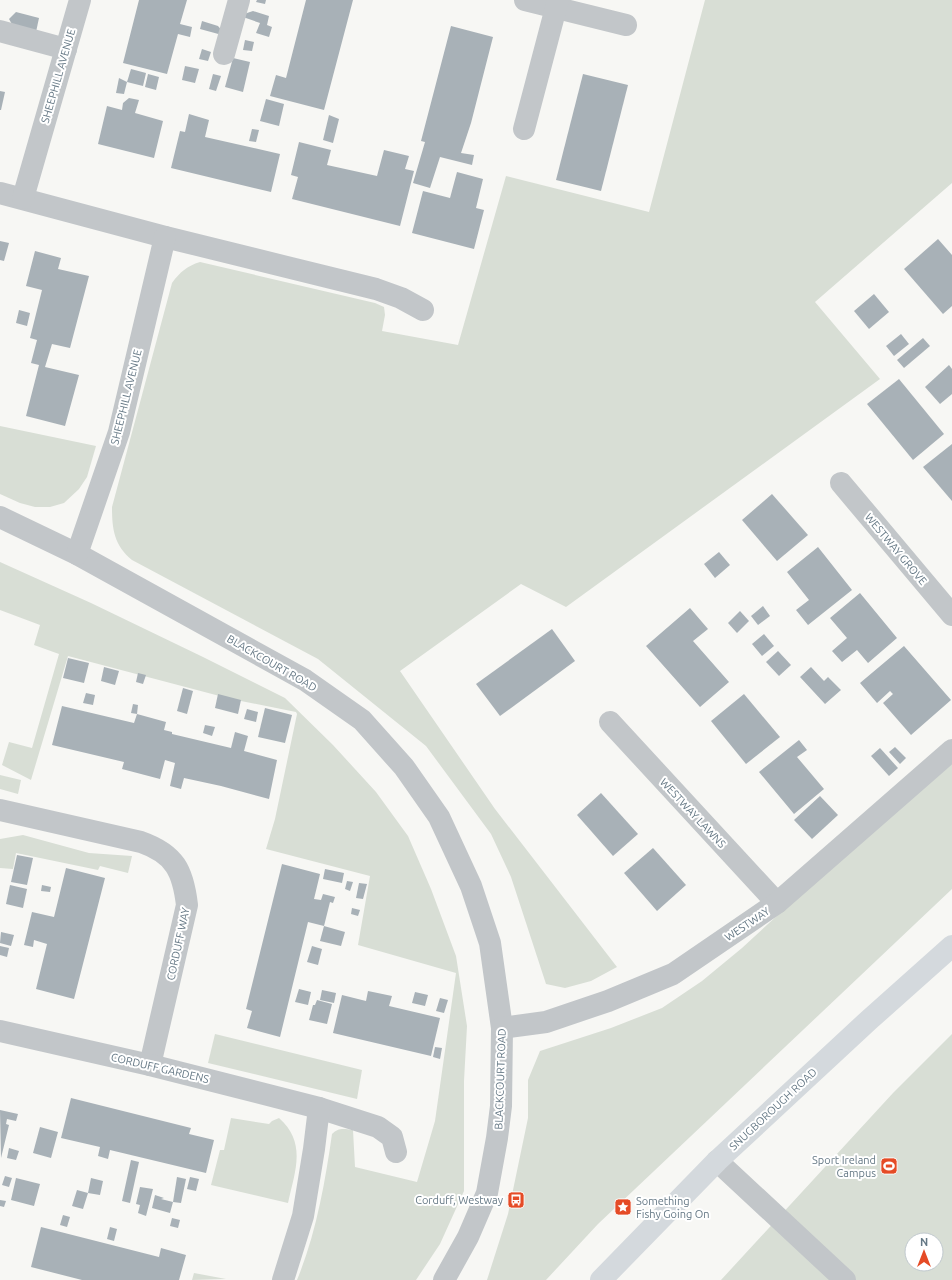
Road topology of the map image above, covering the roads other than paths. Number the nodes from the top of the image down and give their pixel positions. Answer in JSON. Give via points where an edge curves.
{"nodes":[{"id":1,"x":80,"y":0,"type":"edge"},
{"id":2,"x":239,"y":0,"type":"edge"},
{"id":3,"x":525,"y":0,"type":"edge"},
{"id":4,"x":557,"y":4,"type":"edge"},
{"id":5,"x":626,"y":25,"type":"dead end"},
{"id":6,"x":0,"y":31,"type":"edge"},
{"id":7,"x":66,"y":49,"type":"junction"},
{"id":8,"x":224,"y":54,"type":"dead end"},
{"id":9,"x":524,"y":128,"type":"dead end"},
{"id":10,"x":0,"y":193,"type":"edge"},
{"id":11,"x":23,"y":198,"type":"junction"},
{"id":12,"x":165,"y":237,"type":"junction"},
{"id":13,"x":423,"y":310,"type":"dead end"},
{"id":14,"x":841,"y":483,"type":"dead end"},
{"id":15,"x":0,"y":517,"type":"edge"},
{"id":16,"x":77,"y":554,"type":"junction"},
{"id":17,"x":952,"y":615,"type":"edge"},
{"id":18,"x":610,"y":722,"type":"dead end"},
{"id":19,"x":952,"y":750,"type":"edge"},
{"id":20,"x":0,"y":810,"type":"edge"},
{"id":21,"x":777,"y":903,"type":"junction"},
{"id":22,"x":952,"y":946,"type":"edge"},
{"id":23,"x":502,"y":1028,"type":"junction"},
{"id":24,"x":0,"y":1032,"type":"edge"},
{"id":25,"x":150,"y":1065,"type":"junction"},
{"id":26,"x":319,"y":1108,"type":"junction"},
{"id":27,"x":396,"y":1152,"type":"dead end"},
{"id":28,"x":717,"y":1161,"type":"junction"},
{"id":29,"x":283,"y":1280,"type":"edge"},
{"id":30,"x":444,"y":1280,"type":"edge"},
{"id":31,"x":601,"y":1280,"type":"edge"},
{"id":32,"x":845,"y":1280,"type":"edge"}],
"edges":[{"from":1,"to":7,"type":"street","name":"SHEEPHILL AVENUE"},
{"from":2,"to":8,"type":"street"},
{"from":3,"to":4,"type":"street"},
{"from":4,"to":5,"type":"street"},
{"from":4,"to":9,"type":"street"},
{"from":6,"to":7,"type":"street"},
{"from":7,"to":11,"type":"street","name":"SHEEPHILL AVENUE"},
{"from":10,"to":11,"type":"street"},
{"from":11,"to":12,"type":"street"},
{"from":12,"to":13,"type":"street","via":[[376,289]]},
{"from":12,"to":16,"type":"street","name":"SHEEPHILL AVENUE","via":[[118,432]]},
{"from":14,"to":17,"type":"street","name":"WESTWAY GROVE"},
{"from":15,"to":16,"type":"street","name":"BLACKCOURT ROAD"},
{"from":16,"to":23,"type":"street","name":"BLACKCOURT ROAD","via":[[305,680],[362,720],[404,767],[439,817],[464,870],[490,943]]},
{"from":18,"to":21,"type":"street","name":"WESTWAY LAWNS"},
{"from":19,"to":21,"type":"street","name":"WESTWAY"},
{"from":20,"to":25,"type":"street","name":"CORDUFF WAY","via":[[154,846],[169,856],[181,874],[187,905]]},
{"from":21,"to":23,"type":"street","name":"WESTWAY","via":[[673,974],[608,1001],[546,1022]]},
{"from":22,"to":28,"type":"main road","name":"SNUGBOROUGH ROAD"},
{"from":23,"to":30,"type":"street","name":"BLACKCOURT ROAD","via":[[501,1106],[487,1193],[468,1237]]},
{"from":24,"to":25,"type":"street","name":"CORDUFF GARDENS"},
{"from":25,"to":26,"type":"street","name":"CORDUFF GARDENS"},
{"from":26,"to":27,"type":"street","name":"CORDUFF GARDENS","via":[[378,1127],[392,1137]]},
{"from":26,"to":29,"type":"street","via":[[303,1216]]},
{"from":28,"to":31,"type":"main road","name":"SNUGBOROUGH ROAD"},
{"from":28,"to":32,"type":"street"}]}
